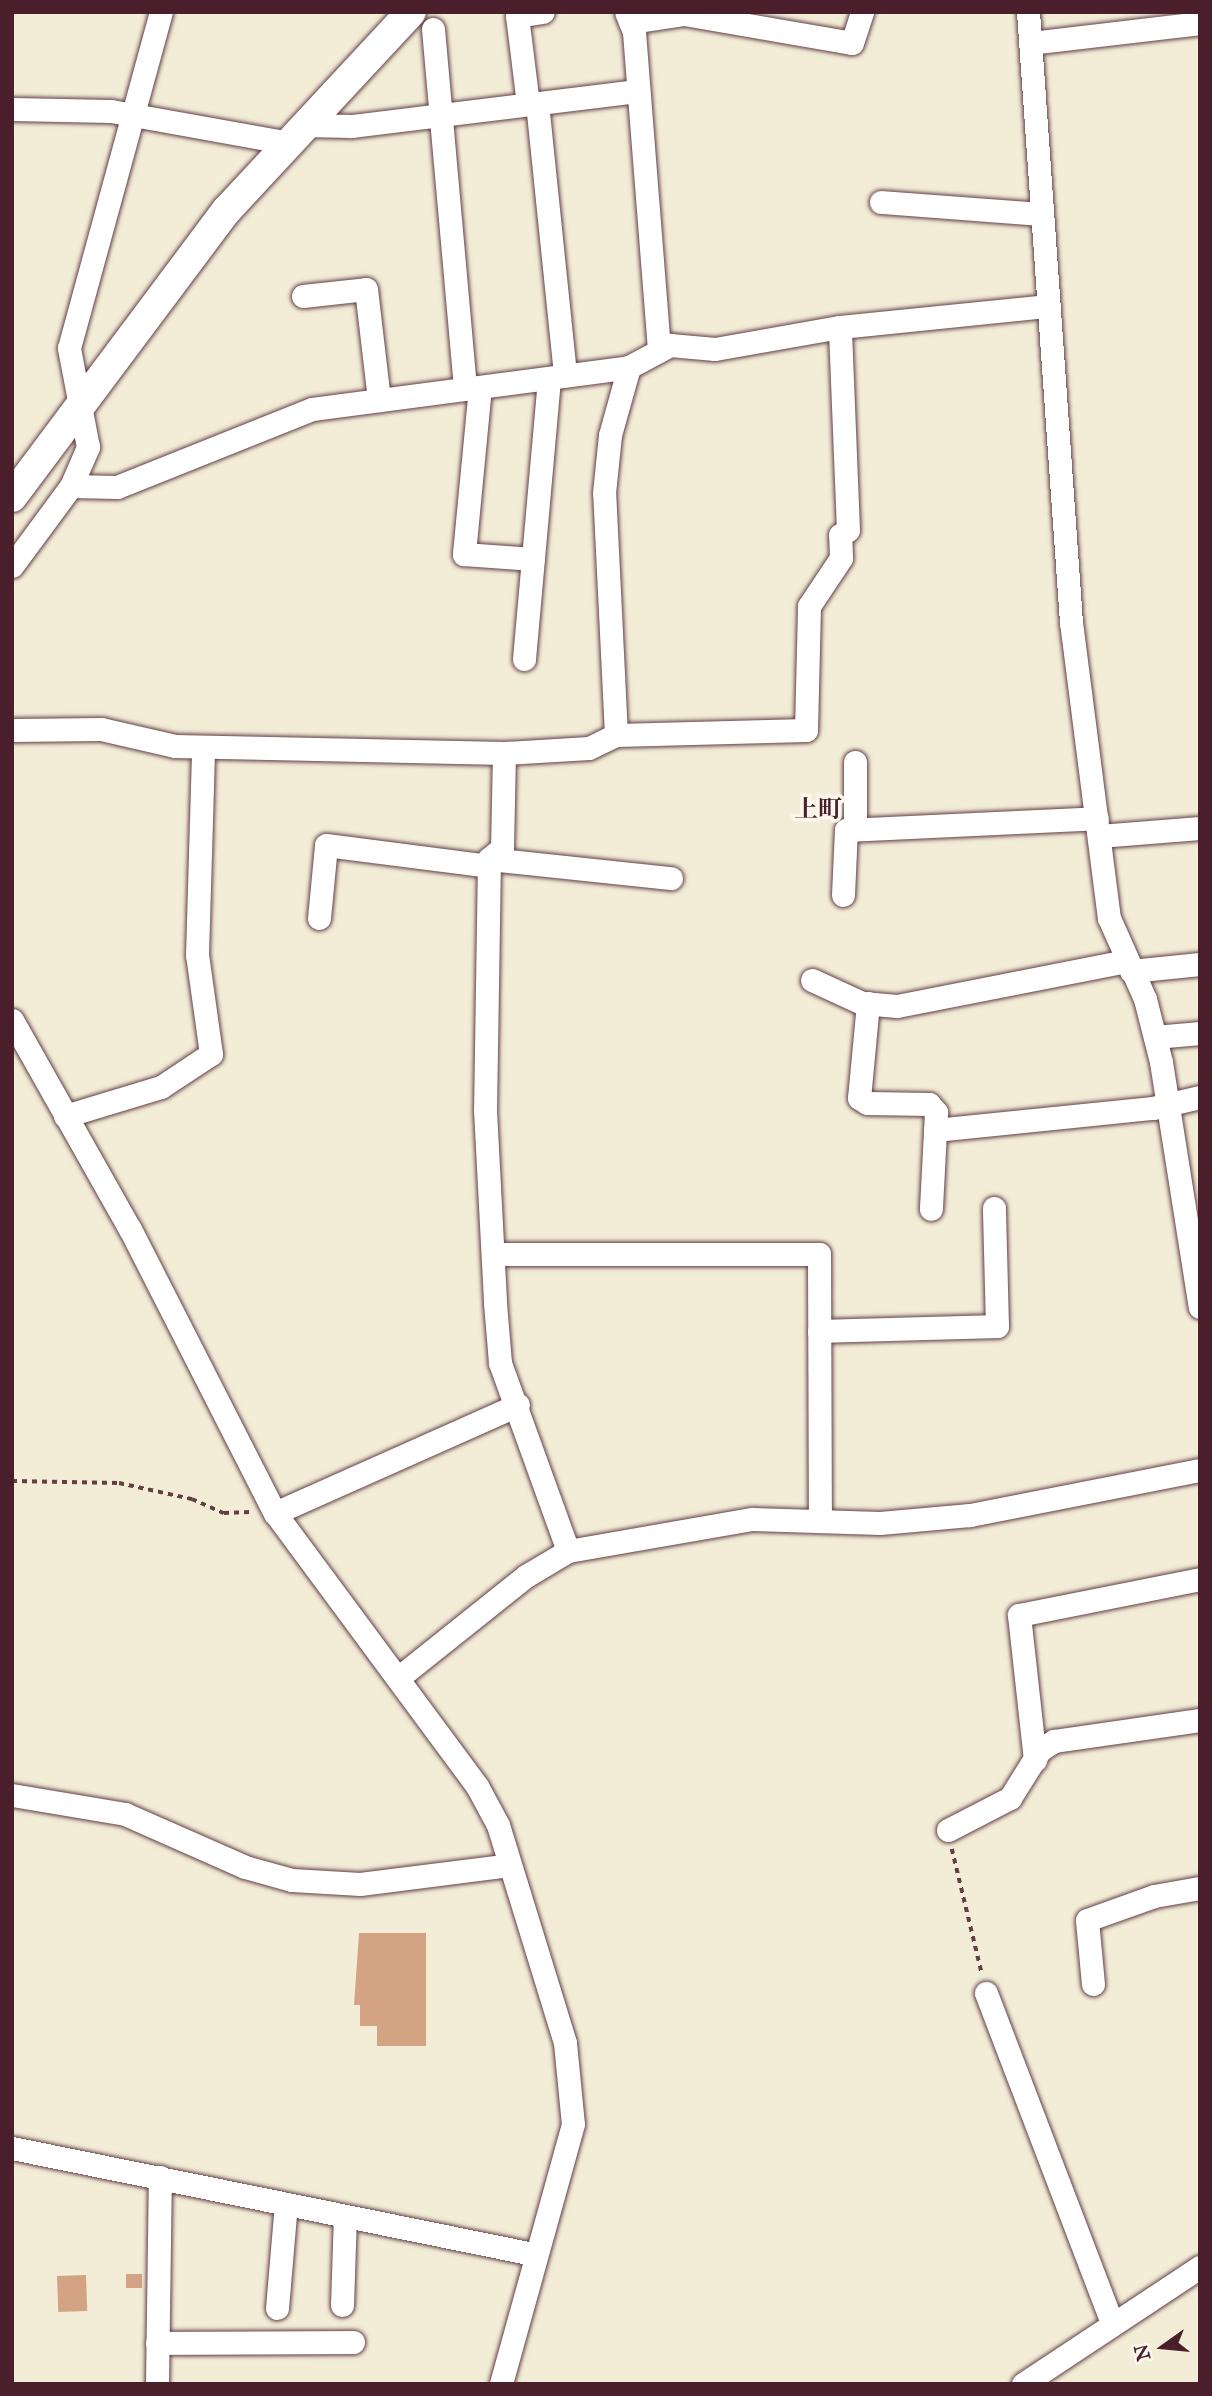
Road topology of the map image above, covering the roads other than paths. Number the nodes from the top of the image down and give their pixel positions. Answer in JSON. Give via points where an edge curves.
{"nodes":[{"id":1,"x":161,"y":12,"type":"edge"},
{"id":2,"x":543,"y":12,"type":"edge"},
{"id":3,"x":862,"y":12,"type":"edge"},
{"id":4,"x":1028,"y":12,"type":"edge"},
{"id":5,"x":628,"y":17,"type":"edge"},
{"id":6,"x":422,"y":20,"type":"edge"},
{"id":7,"x":1200,"y":23,"type":"edge"},
{"id":8,"x":1030,"y":43,"type":"junction"},
{"id":9,"x":638,"y":91,"type":"junction"},
{"id":10,"x":532,"y":104,"type":"junction"},
{"id":11,"x":12,"y":109,"type":"edge"},
{"id":12,"x":446,"y":114,"type":"junction"},
{"id":13,"x":131,"y":118,"type":"junction"},
{"id":14,"x":293,"y":134,"type":"junction"},
{"id":15,"x":881,"y":202,"type":"dead end"},
{"id":16,"x":1040,"y":214,"type":"junction"},
{"id":17,"x":303,"y":296,"type":"dead end"},
{"id":18,"x":1046,"y":306,"type":"junction"},
{"id":19,"x":839,"y":327,"type":"junction"},
{"id":20,"x":659,"y":349,"type":"junction"},
{"id":21,"x":629,"y":368,"type":"junction"},
{"id":22,"x":557,"y":377,"type":"junction"},
{"id":23,"x":472,"y":388,"type":"junction"},
{"id":24,"x":379,"y":400,"type":"junction"},
{"id":25,"x":83,"y":404,"type":"junction"},
{"id":26,"x":71,"y":486,"type":"junction"},
{"id":27,"x":12,"y":497,"type":"edge"},
{"id":28,"x":533,"y":559,"type":"junction"},
{"id":29,"x":12,"y":566,"type":"edge"},
{"id":30,"x":524,"y":659,"type":"dead end"},
{"id":31,"x":12,"y":730,"type":"edge"},
{"id":32,"x":616,"y":735,"type":"junction"},
{"id":33,"x":203,"y":747,"type":"junction"},
{"id":34,"x":504,"y":753,"type":"junction"},
{"id":35,"x":855,"y":762,"type":"dead end"},
{"id":36,"x":1098,"y":827,"type":"junction"},
{"id":37,"x":1200,"y":828,"type":"edge"},
{"id":38,"x":855,"y":830,"type":"junction"},
{"id":39,"x":489,"y":862,"type":"junction"},
{"id":40,"x":671,"y":878,"type":"dead end"},
{"id":41,"x":844,"y":895,"type":"dead end"},
{"id":42,"x":319,"y":918,"type":"dead end"},
{"id":43,"x":1200,"y":964,"type":"edge"},
{"id":44,"x":1129,"y":966,"type":"junction"},
{"id":45,"x":812,"y":980,"type":"dead end"},
{"id":46,"x":868,"y":1003,"type":"junction"},
{"id":47,"x":12,"y":1020,"type":"edge"},
{"id":48,"x":1200,"y":1033,"type":"edge"},
{"id":49,"x":1155,"y":1037,"type":"junction"},
{"id":50,"x":1200,"y":1097,"type":"edge"},
{"id":51,"x":1170,"y":1104,"type":"junction"},
{"id":52,"x":65,"y":1116,"type":"junction"},
{"id":53,"x":935,"y":1130,"type":"junction"},
{"id":54,"x":993,"y":1208,"type":"dead end"},
{"id":55,"x":930,"y":1209,"type":"dead end"},
{"id":56,"x":492,"y":1254,"type":"junction"},
{"id":57,"x":1200,"y":1307,"type":"edge"},
{"id":58,"x":819,"y":1331,"type":"junction"},
{"id":59,"x":518,"y":1405,"type":"junction"},
{"id":60,"x":1200,"y":1470,"type":"edge"},
{"id":61,"x":273,"y":1509,"type":"junction"},
{"id":62,"x":820,"y":1521,"type":"junction"},
{"id":63,"x":568,"y":1551,"type":"junction"},
{"id":64,"x":1200,"y":1579,"type":"edge"},
{"id":65,"x":398,"y":1678,"type":"junction"},
{"id":66,"x":1200,"y":1720,"type":"edge"},
{"id":67,"x":1035,"y":1760,"type":"junction"},
{"id":68,"x":12,"y":1795,"type":"edge"},
{"id":69,"x":948,"y":1830,"type":"road end"},
{"id":70,"x":510,"y":1865,"type":"junction"},
{"id":71,"x":1200,"y":1888,"type":"edge"},
{"id":72,"x":1094,"y":1984,"type":"dead end"},
{"id":73,"x":986,"y":1993,"type":"road end"},
{"id":74,"x":12,"y":2148,"type":"edge"},
{"id":75,"x":160,"y":2177,"type":"junction"},
{"id":76,"x":286,"y":2204,"type":"junction"},
{"id":77,"x":345,"y":2216,"type":"junction"},
{"id":78,"x":533,"y":2254,"type":"junction"},
{"id":79,"x":1200,"y":2267,"type":"edge"},
{"id":80,"x":342,"y":2305,"type":"dead end"},
{"id":81,"x":277,"y":2308,"type":"dead end"},
{"id":82,"x":1112,"y":2323,"type":"junction"},
{"id":83,"x":353,"y":2342,"type":"dead end"},
{"id":84,"x":157,"y":2343,"type":"junction"},
{"id":85,"x":1037,"y":2379,"type":"edge"},
{"id":86,"x":157,"y":2384,"type":"edge"},
{"id":87,"x":501,"y":2384,"type":"edge"}],
"edges":[{"from":1,"to":13,"type":"street"},
{"from":2,"to":10,"type":"street","via":[[517,16]]},
{"from":3,"to":5,"type":"street","via":[[852,43],[684,14]]},
{"from":4,"to":8,"type":"street"},
{"from":5,"to":9,"type":"street"},
{"from":6,"to":12,"type":"street"},
{"from":6,"to":14,"type":"main road"},
{"from":7,"to":8,"type":"street"},
{"from":8,"to":16,"type":"street"},
{"from":9,"to":10,"type":"street"},
{"from":9,"to":20,"type":"street"},
{"from":10,"to":12,"type":"street"},
{"from":10,"to":22,"type":"street"},
{"from":11,"to":13,"type":"street","via":[[111,111]]},
{"from":12,"to":14,"type":"street"},
{"from":12,"to":23,"type":"street"},
{"from":13,"to":14,"type":"street"},
{"from":13,"to":25,"type":"street","via":[[69,348]]},
{"from":14,"to":25,"type":"main road"},
{"from":15,"to":16,"type":"street"},
{"from":16,"to":18,"type":"street"},
{"from":17,"to":24,"type":"street","via":[[366,289]]},
{"from":18,"to":19,"type":"street"},
{"from":18,"to":36,"type":"street","via":[[1071,622]]},
{"from":19,"to":20,"type":"street","via":[[715,349]]},
{"from":19,"to":32,"type":"street","via":[[848,530],[840,536],[841,558],[809,606],[806,730]]},
{"from":20,"to":21,"type":"street"},
{"from":21,"to":22,"type":"street"},
{"from":21,"to":32,"type":"street","via":[[610,435],[604,493]]},
{"from":22,"to":23,"type":"street"},
{"from":22,"to":28,"type":"street"},
{"from":23,"to":24,"type":"street"},
{"from":23,"to":28,"type":"street","via":[[464,554]]},
{"from":24,"to":26,"type":"street","via":[[312,409],[117,487]]},
{"from":25,"to":26,"type":"street","via":[[88,447]]},
{"from":25,"to":27,"type":"main road"},
{"from":26,"to":29,"type":"street"},
{"from":28,"to":30,"type":"street"},
{"from":31,"to":33,"type":"street","via":[[101,729]]},
{"from":32,"to":34,"type":"street","via":[[589,748]]},
{"from":33,"to":34,"type":"street"},
{"from":33,"to":52,"type":"street","via":[[197,956],[211,1054],[161,1087]]},
{"from":34,"to":39,"type":"street","via":[[502,848]]},
{"from":35,"to":38,"type":"street"},
{"from":36,"to":37,"type":"street"},
{"from":36,"to":38,"type":"street"},
{"from":36,"to":44,"type":"street","via":[[1109,918]]},
{"from":38,"to":41,"type":"street","via":[[846,830]]},
{"from":39,"to":40,"type":"street"},
{"from":39,"to":42,"type":"street","via":[[326,845]]},
{"from":39,"to":56,"type":"street","via":[[485,1110]]},
{"from":43,"to":44,"type":"street"},
{"from":44,"to":46,"type":"street","via":[[972,996]]},
{"from":44,"to":49,"type":"street"},
{"from":45,"to":46,"type":"street"},
{"from":46,"to":53,"type":"street","via":[[859,1098],[867,1103],[929,1104]]},
{"from":47,"to":52,"type":"street"},
{"from":48,"to":49,"type":"street"},
{"from":49,"to":51,"type":"street"},
{"from":50,"to":51,"type":"street"},
{"from":51,"to":53,"type":"street"},
{"from":51,"to":57,"type":"street"},
{"from":52,"to":61,"type":"street"},
{"from":53,"to":55,"type":"street"},
{"from":54,"to":58,"type":"street","via":[[997,1326]]},
{"from":56,"to":58,"type":"street","via":[[819,1254]]},
{"from":56,"to":59,"type":"street","via":[[500,1363]]},
{"from":58,"to":62,"type":"street"},
{"from":59,"to":61,"type":"street"},
{"from":59,"to":63,"type":"street"},
{"from":60,"to":62,"type":"street","via":[[970,1515]]},
{"from":61,"to":65,"type":"street"},
{"from":62,"to":63,"type":"street","via":[[752,1519]]},
{"from":63,"to":65,"type":"street","via":[[526,1576]]},
{"from":64,"to":67,"type":"street","via":[[1019,1615]]},
{"from":65,"to":70,"type":"street","via":[[477,1786]]},
{"from":66,"to":67,"type":"street","via":[[1054,1741]]},
{"from":67,"to":69,"type":"street","via":[[1010,1798]]},
{"from":68,"to":70,"type":"street","via":[[125,1814],[245,1867],[292,1880],[360,1884]]},
{"from":70,"to":78,"type":"street","via":[[573,2086],[573,2124]]},
{"from":71,"to":72,"type":"street","via":[[1154,1896],[1087,1920]]},
{"from":73,"to":82,"type":"street"},
{"from":74,"to":75,"type":"street"},
{"from":75,"to":76,"type":"street"},
{"from":75,"to":84,"type":"street"},
{"from":76,"to":77,"type":"street"},
{"from":76,"to":81,"type":"street"},
{"from":77,"to":78,"type":"street"},
{"from":77,"to":80,"type":"street"},
{"from":78,"to":87,"type":"street"},
{"from":79,"to":82,"type":"street"},
{"from":82,"to":85,"type":"street"},
{"from":83,"to":84,"type":"street"},
{"from":84,"to":86,"type":"street"}]}
